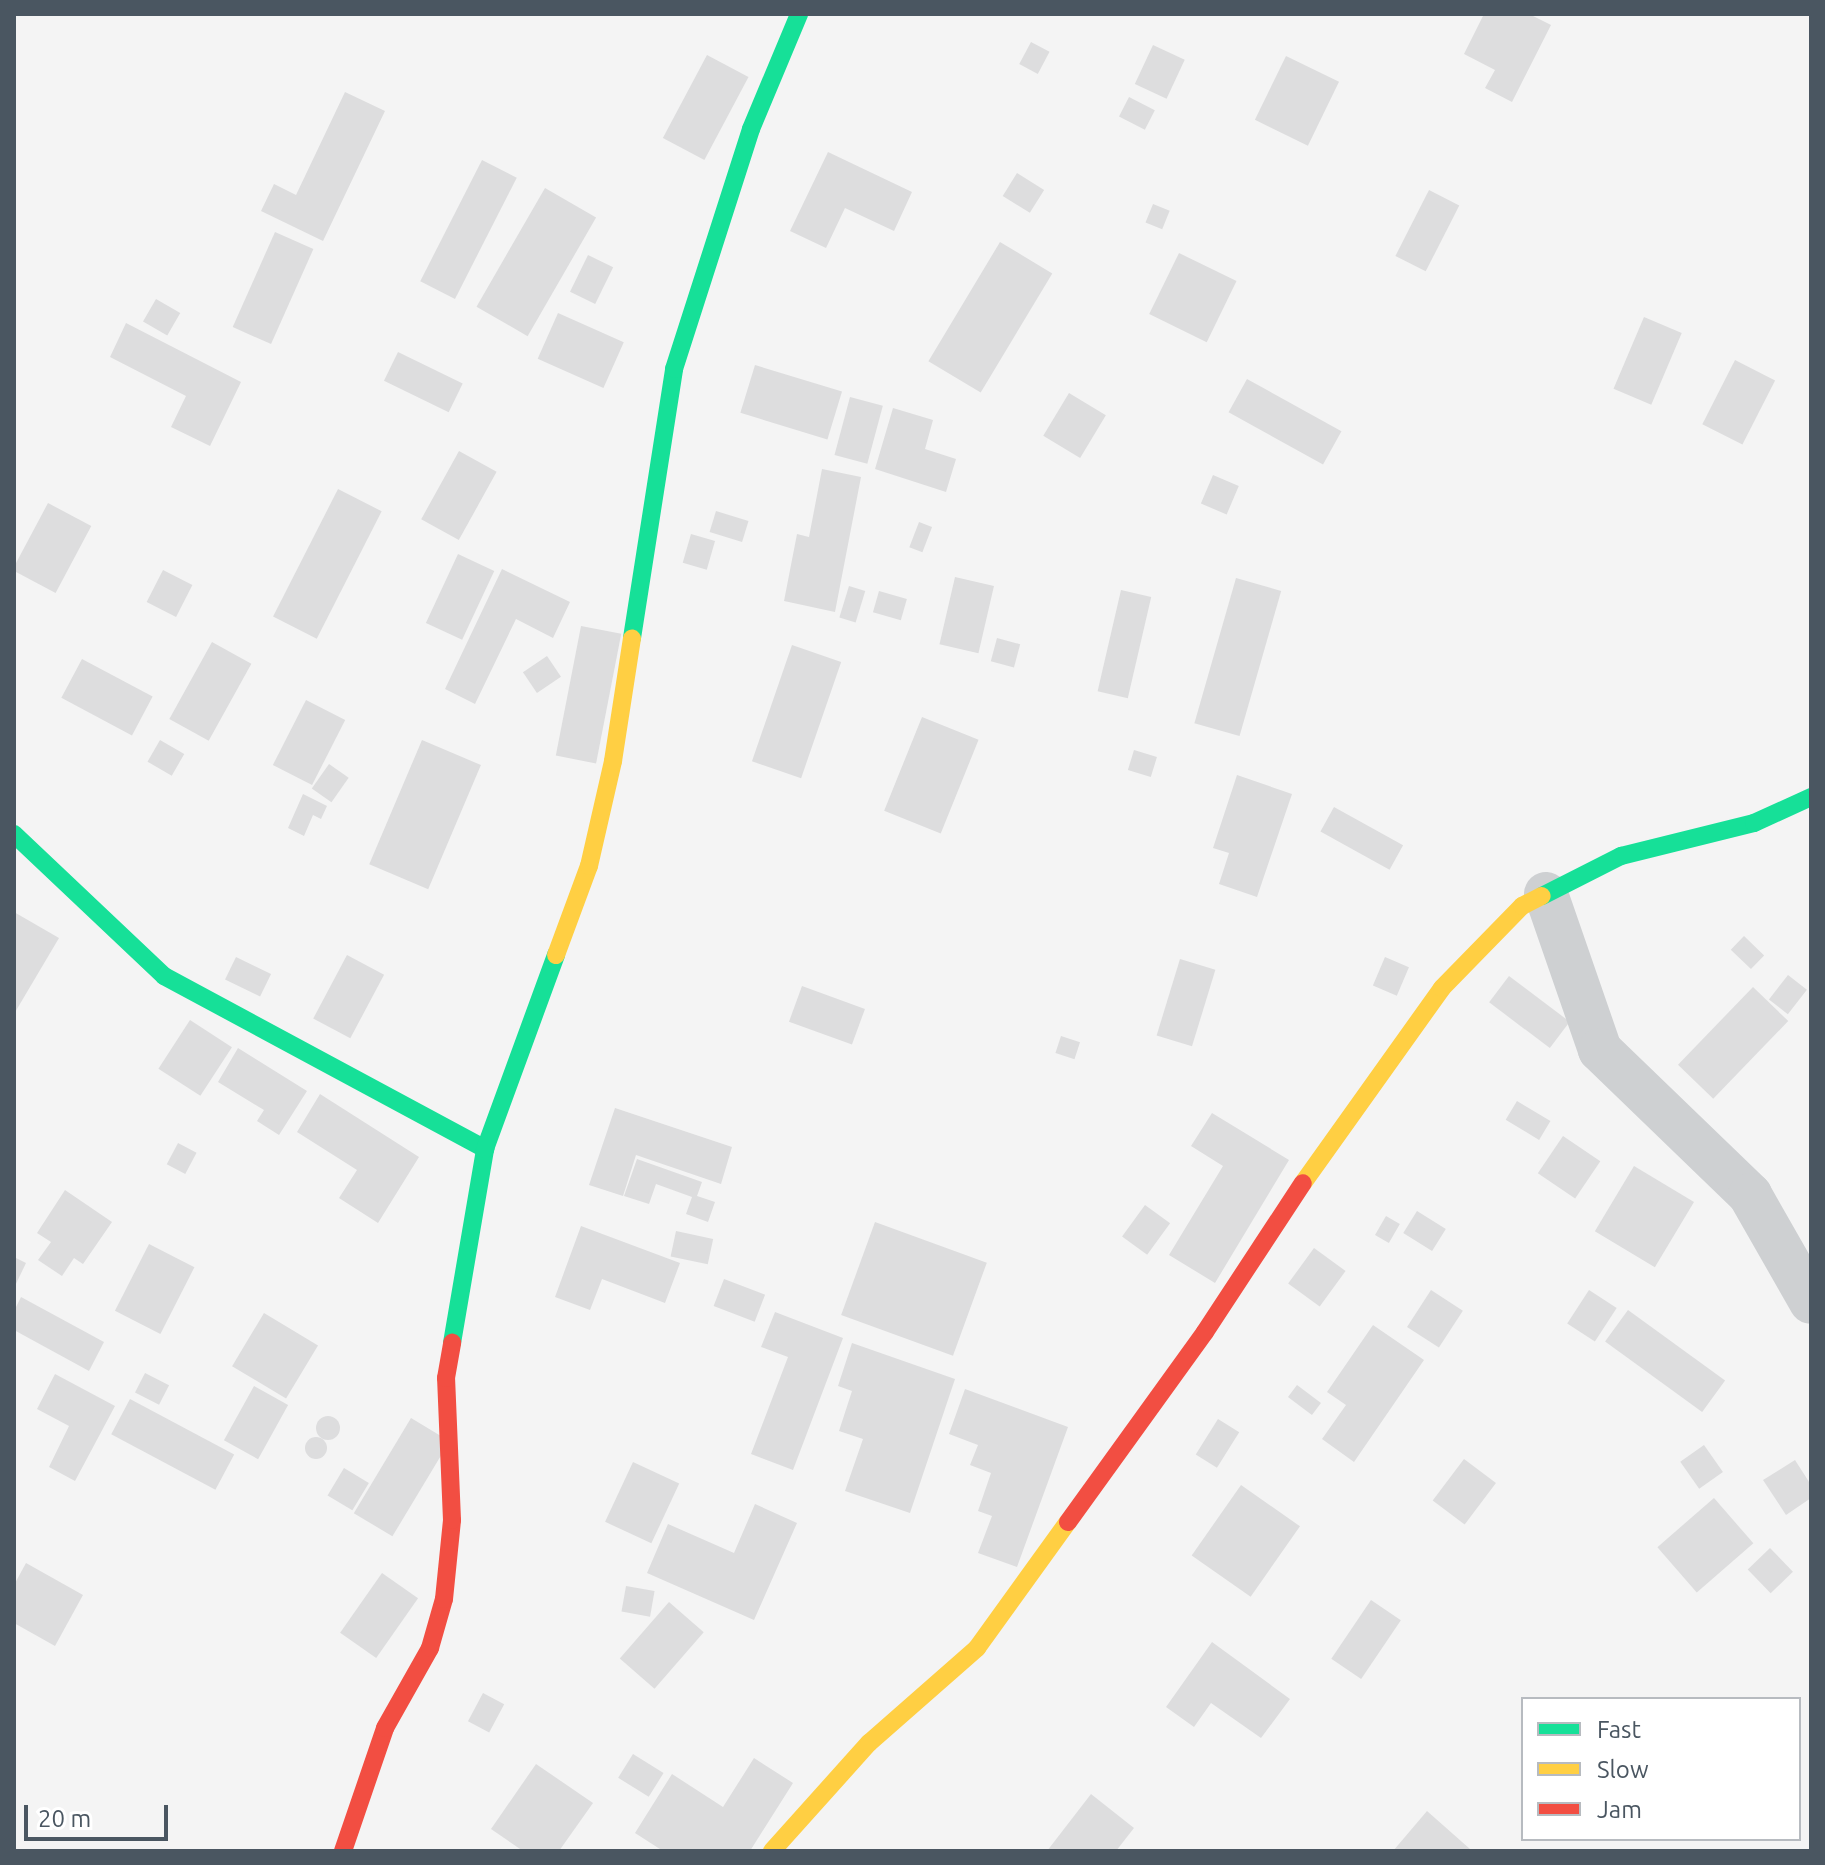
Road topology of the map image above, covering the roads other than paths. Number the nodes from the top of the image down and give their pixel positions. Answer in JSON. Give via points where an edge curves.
{"nodes":[{"id":1,"x":799,"y":14,"type":"edge"},
{"id":2,"x":1811,"y":797,"type":"edge"},
{"id":3,"x":14,"y":834,"type":"edge"},
{"id":4,"x":1546,"y":894,"type":"junction"},
{"id":5,"x":485,"y":1149,"type":"junction"},
{"id":6,"x":1811,"y":1302,"type":"edge"},
{"id":7,"x":343,"y":1851,"type":"edge"},
{"id":8,"x":772,"y":1851,"type":"edge"}],
"edges":[{"from":1,"to":5,"type":"street","via":[[751,129],[674,369],[613,761],[589,866]]},
{"from":2,"to":4,"type":"street","via":[[1754,823],[1621,856]]},
{"from":3,"to":5,"type":"street","via":[[164,976]]},
{"from":4,"to":6,"type":"street","via":[[1600,1050],[1750,1195]]},
{"from":4,"to":8,"type":"street","via":[[1522,906],[1442,988],[1358,1101],[1196,1345],[977,1648],[869,1743]]},
{"from":5,"to":7,"type":"street","via":[[446,1378],[452,1520],[444,1599],[430,1648],[385,1728]]}]}
